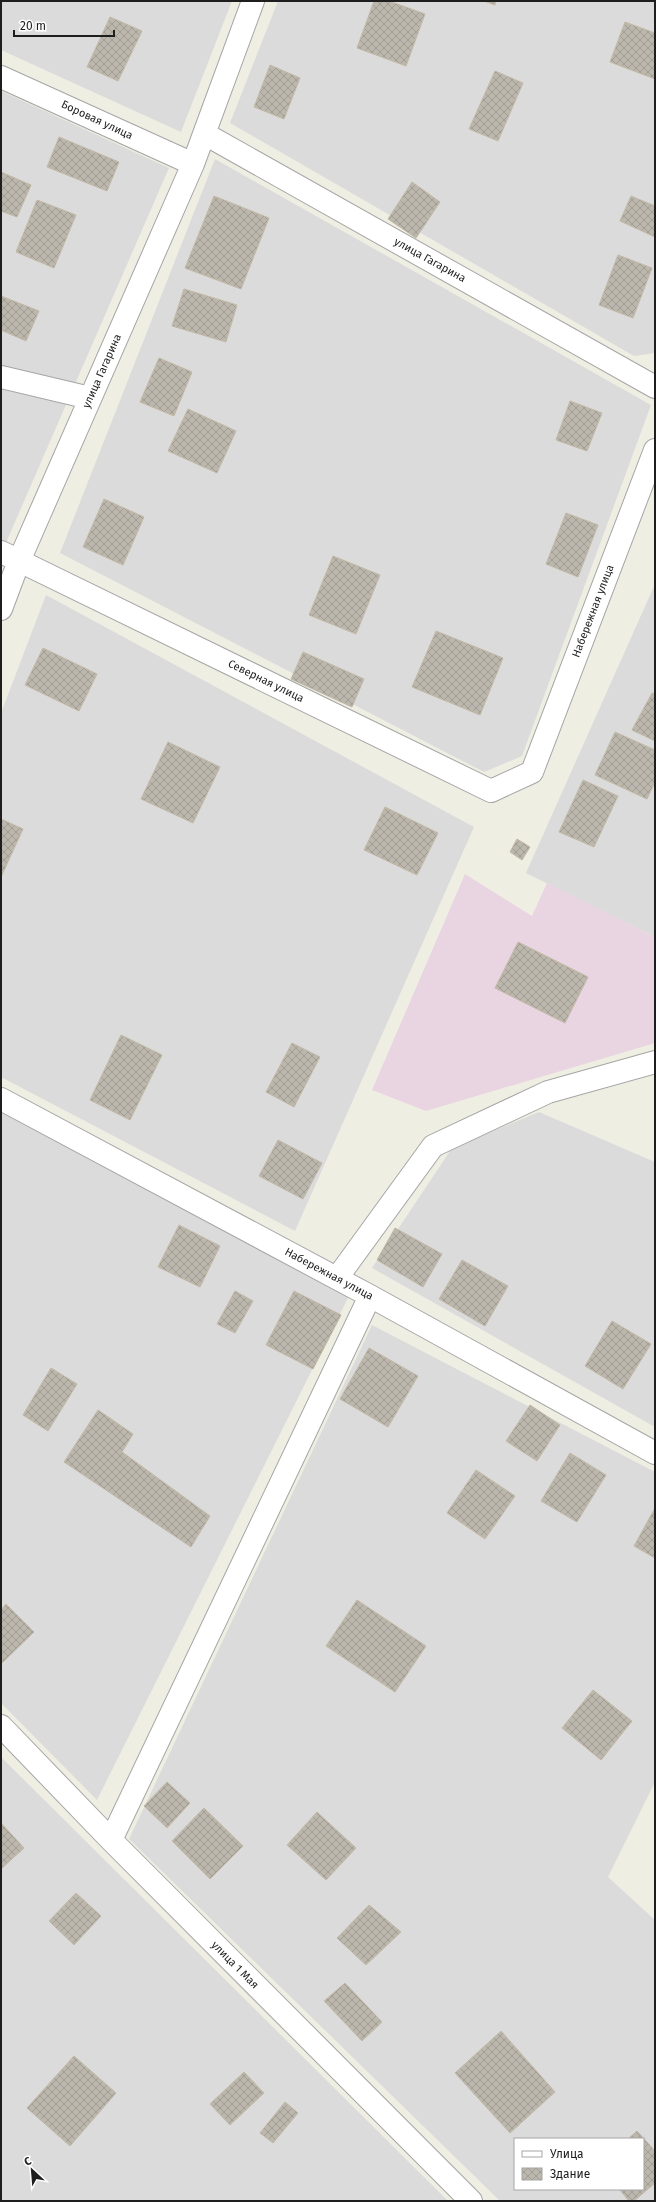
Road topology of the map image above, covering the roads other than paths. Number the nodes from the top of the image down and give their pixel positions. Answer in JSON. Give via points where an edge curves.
{"nodes":[{"id":1,"x":253,"y":1,"type":"edge"},
{"id":2,"x":1,"y":76,"type":"edge"},
{"id":3,"x":205,"y":134,"type":"junction"},
{"id":4,"x":193,"y":164,"type":"junction"},
{"id":5,"x":1,"y":377,"type":"edge"},
{"id":6,"x":655,"y":386,"type":"edge"},
{"id":7,"x":90,"y":398,"type":"junction"},
{"id":8,"x":655,"y":450,"type":"edge"},
{"id":9,"x":10,"y":557,"type":"edge"},
{"id":10,"x":1,"y":609,"type":"edge"},
{"id":11,"x":532,"y":772,"type":"joint"},
{"id":12,"x":655,"y":1062,"type":"edge"},
{"id":13,"x":1,"y":1099,"type":"edge"},
{"id":14,"x":337,"y":1278,"type":"junction"},
{"id":15,"x":370,"y":1296,"type":"junction"},
{"id":16,"x":655,"y":1453,"type":"edge"},
{"id":17,"x":1,"y":1726,"type":"edge"},
{"id":18,"x":111,"y":1840,"type":"junction"},
{"id":19,"x":471,"y":2201,"type":"edge"}],
"edges":[{"from":1,"to":3,"type":"street","name":"улица Гагарина"},
{"from":2,"to":4,"type":"street","name":"Боровая улица"},
{"from":3,"to":4,"type":"street","name":"улица Гагарина"},
{"from":3,"to":6,"type":"street","name":"улица Гагарина"},
{"from":4,"to":7,"type":"street","name":"улица Гагарина"},
{"from":5,"to":7,"type":"street"},
{"from":7,"to":9,"type":"street","name":"улица Гагарина"},
{"from":8,"to":11,"type":"street","name":"Набережная улица"},
{"from":9,"to":10,"type":"street","name":"улица Гагарина"},
{"from":9,"to":11,"type":"street","name":"Северная улица","via":[[491,791]]},
{"from":12,"to":14,"type":"street","via":[[548,1092],[433,1146]]},
{"from":13,"to":14,"type":"street","name":"Набережная улица"},
{"from":14,"to":15,"type":"street","name":"Набережная улица"},
{"from":15,"to":16,"type":"street","name":"Набережная улица"},
{"from":15,"to":18,"type":"street"},
{"from":17,"to":18,"type":"street","name":"улица 1 Мая"},
{"from":18,"to":19,"type":"street","name":"улица 1 Мая"}]}
